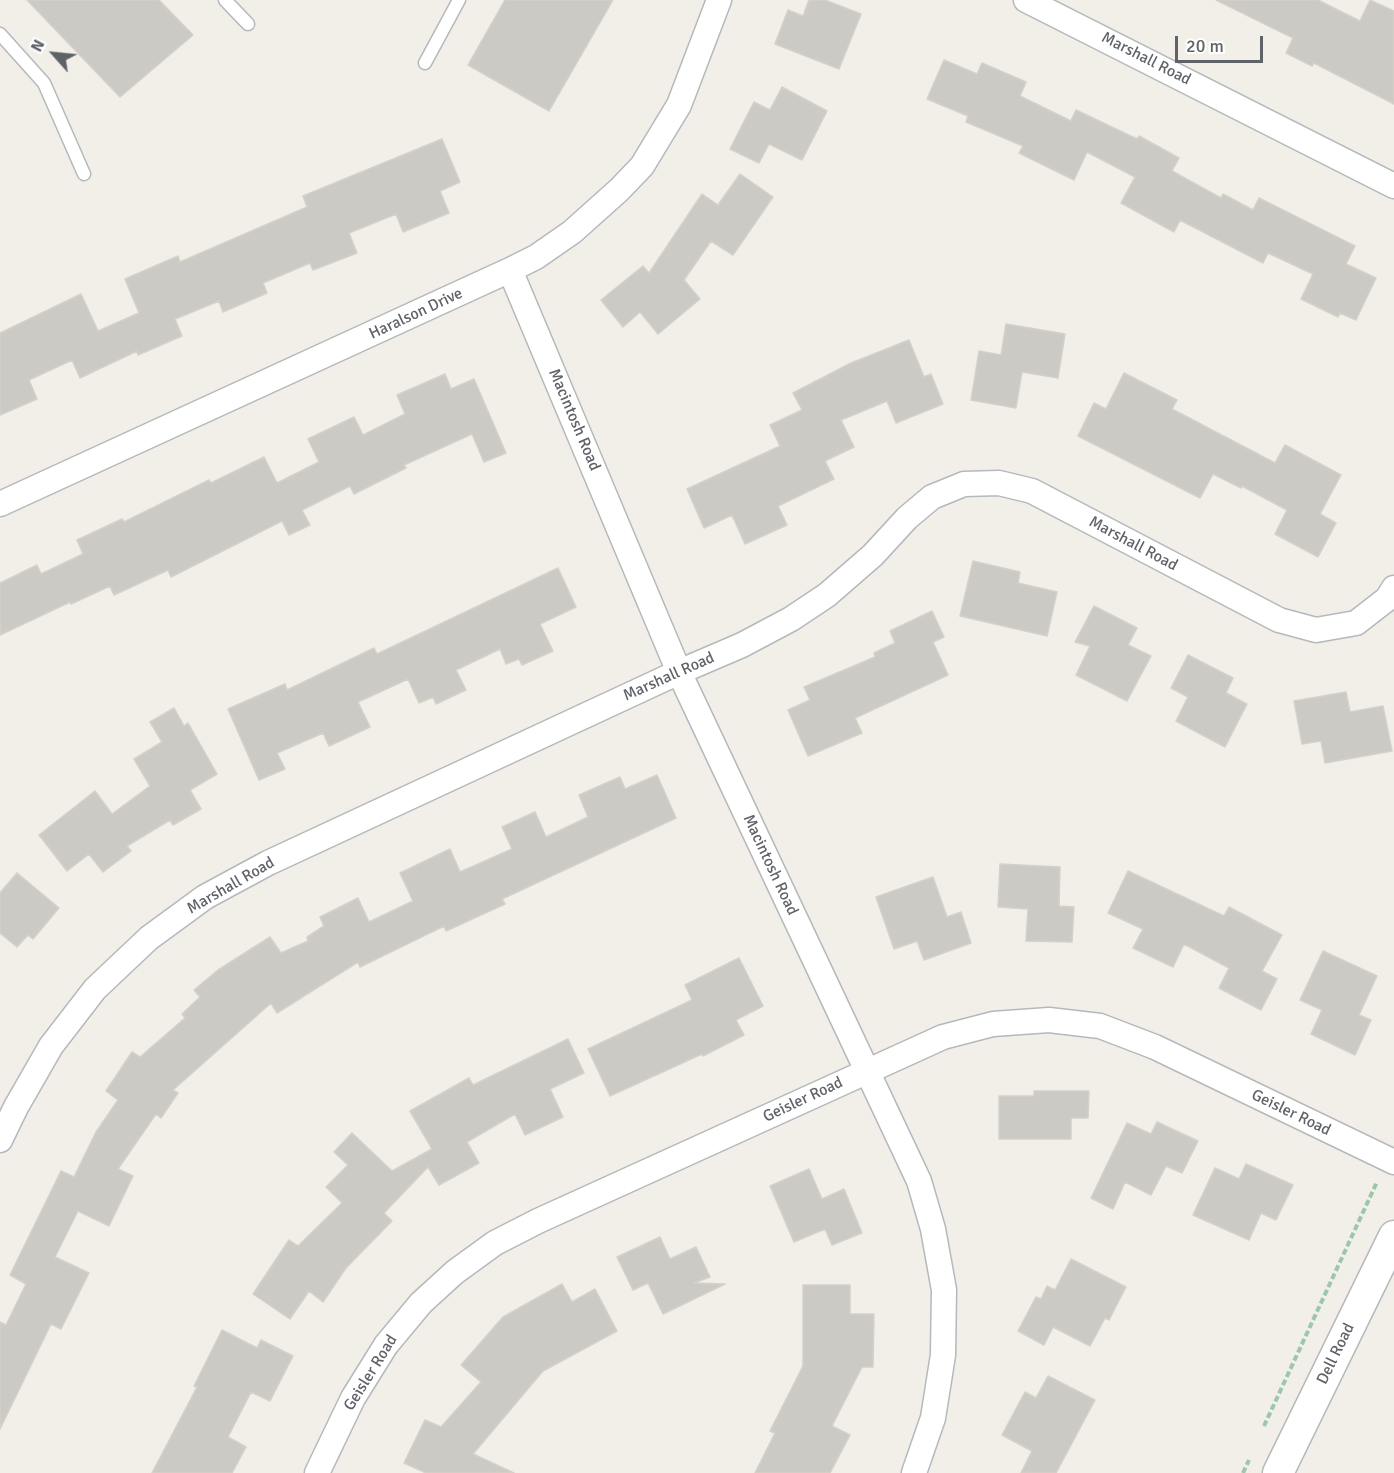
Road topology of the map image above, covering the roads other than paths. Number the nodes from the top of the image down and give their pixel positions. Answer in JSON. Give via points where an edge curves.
{"nodes":[{"id":1,"x":225,"y":0,"type":"edge"},
{"id":2,"x":459,"y":0,"type":"edge"},
{"id":3,"x":719,"y":0,"type":"edge"},
{"id":4,"x":1026,"y":0,"type":"edge"},
{"id":5,"x":248,"y":24,"type":"dead end"},
{"id":6,"x":0,"y":34,"type":"edge"},
{"id":7,"x":425,"y":63,"type":"dead end"},
{"id":8,"x":84,"y":174,"type":"dead end"},
{"id":9,"x":1394,"y":186,"type":"edge"},
{"id":10,"x":510,"y":270,"type":"junction"},
{"id":11,"x":0,"y":504,"type":"edge"},
{"id":12,"x":1394,"y":588,"type":"edge"},
{"id":13,"x":680,"y":672,"type":"junction"},
{"id":14,"x":866,"y":1071,"type":"junction"},
{"id":15,"x":0,"y":1140,"type":"edge"},
{"id":16,"x":1391,"y":1161,"type":"edge"},
{"id":17,"x":1394,"y":1236,"type":"edge"},
{"id":18,"x":316,"y":1473,"type":"edge"},
{"id":19,"x":914,"y":1473,"type":"edge"},
{"id":20,"x":1278,"y":1473,"type":"edge"}],
"edges":[{"from":1,"to":5,"type":"lane"},
{"from":2,"to":7,"type":"lane"},
{"from":3,"to":10,"type":"street","name":"Haralson Drive","via":[[679,105],[642,166],[572,232]]},
{"from":4,"to":9,"type":"street","name":"Marshall Road"},
{"from":6,"to":8,"type":"lane","via":[[44,83]]},
{"from":10,"to":11,"type":"street","name":"Haralson Drive"},
{"from":10,"to":13,"type":"street","name":"Macintosh Road"},
{"from":12,"to":13,"type":"street","name":"Marshall Road","via":[[1387,599],[1356,623],[1316,630],[1279,620],[1032,491],[999,483],[964,484],[932,497],[835,588],[791,619]]},
{"from":13,"to":14,"type":"street","name":"Macintosh Road"},
{"from":13,"to":15,"type":"street","name":"Marshall Road","via":[[268,863],[205,897],[149,938],[95,989],[51,1046]]},
{"from":14,"to":16,"type":"street","name":"Geisler Road","via":[[943,1037],[993,1024],[1049,1020],[1100,1026],[1155,1047]]},
{"from":14,"to":18,"type":"street","name":"Geisler Road","via":[[538,1221],[495,1243],[455,1272],[421,1303],[386,1345],[353,1398]]},
{"from":14,"to":19,"type":"street","name":"Macintosh Road","via":[[919,1181],[944,1290],[943,1355],[933,1418]]},
{"from":17,"to":20,"type":"street","name":"Dell Road"}]}
